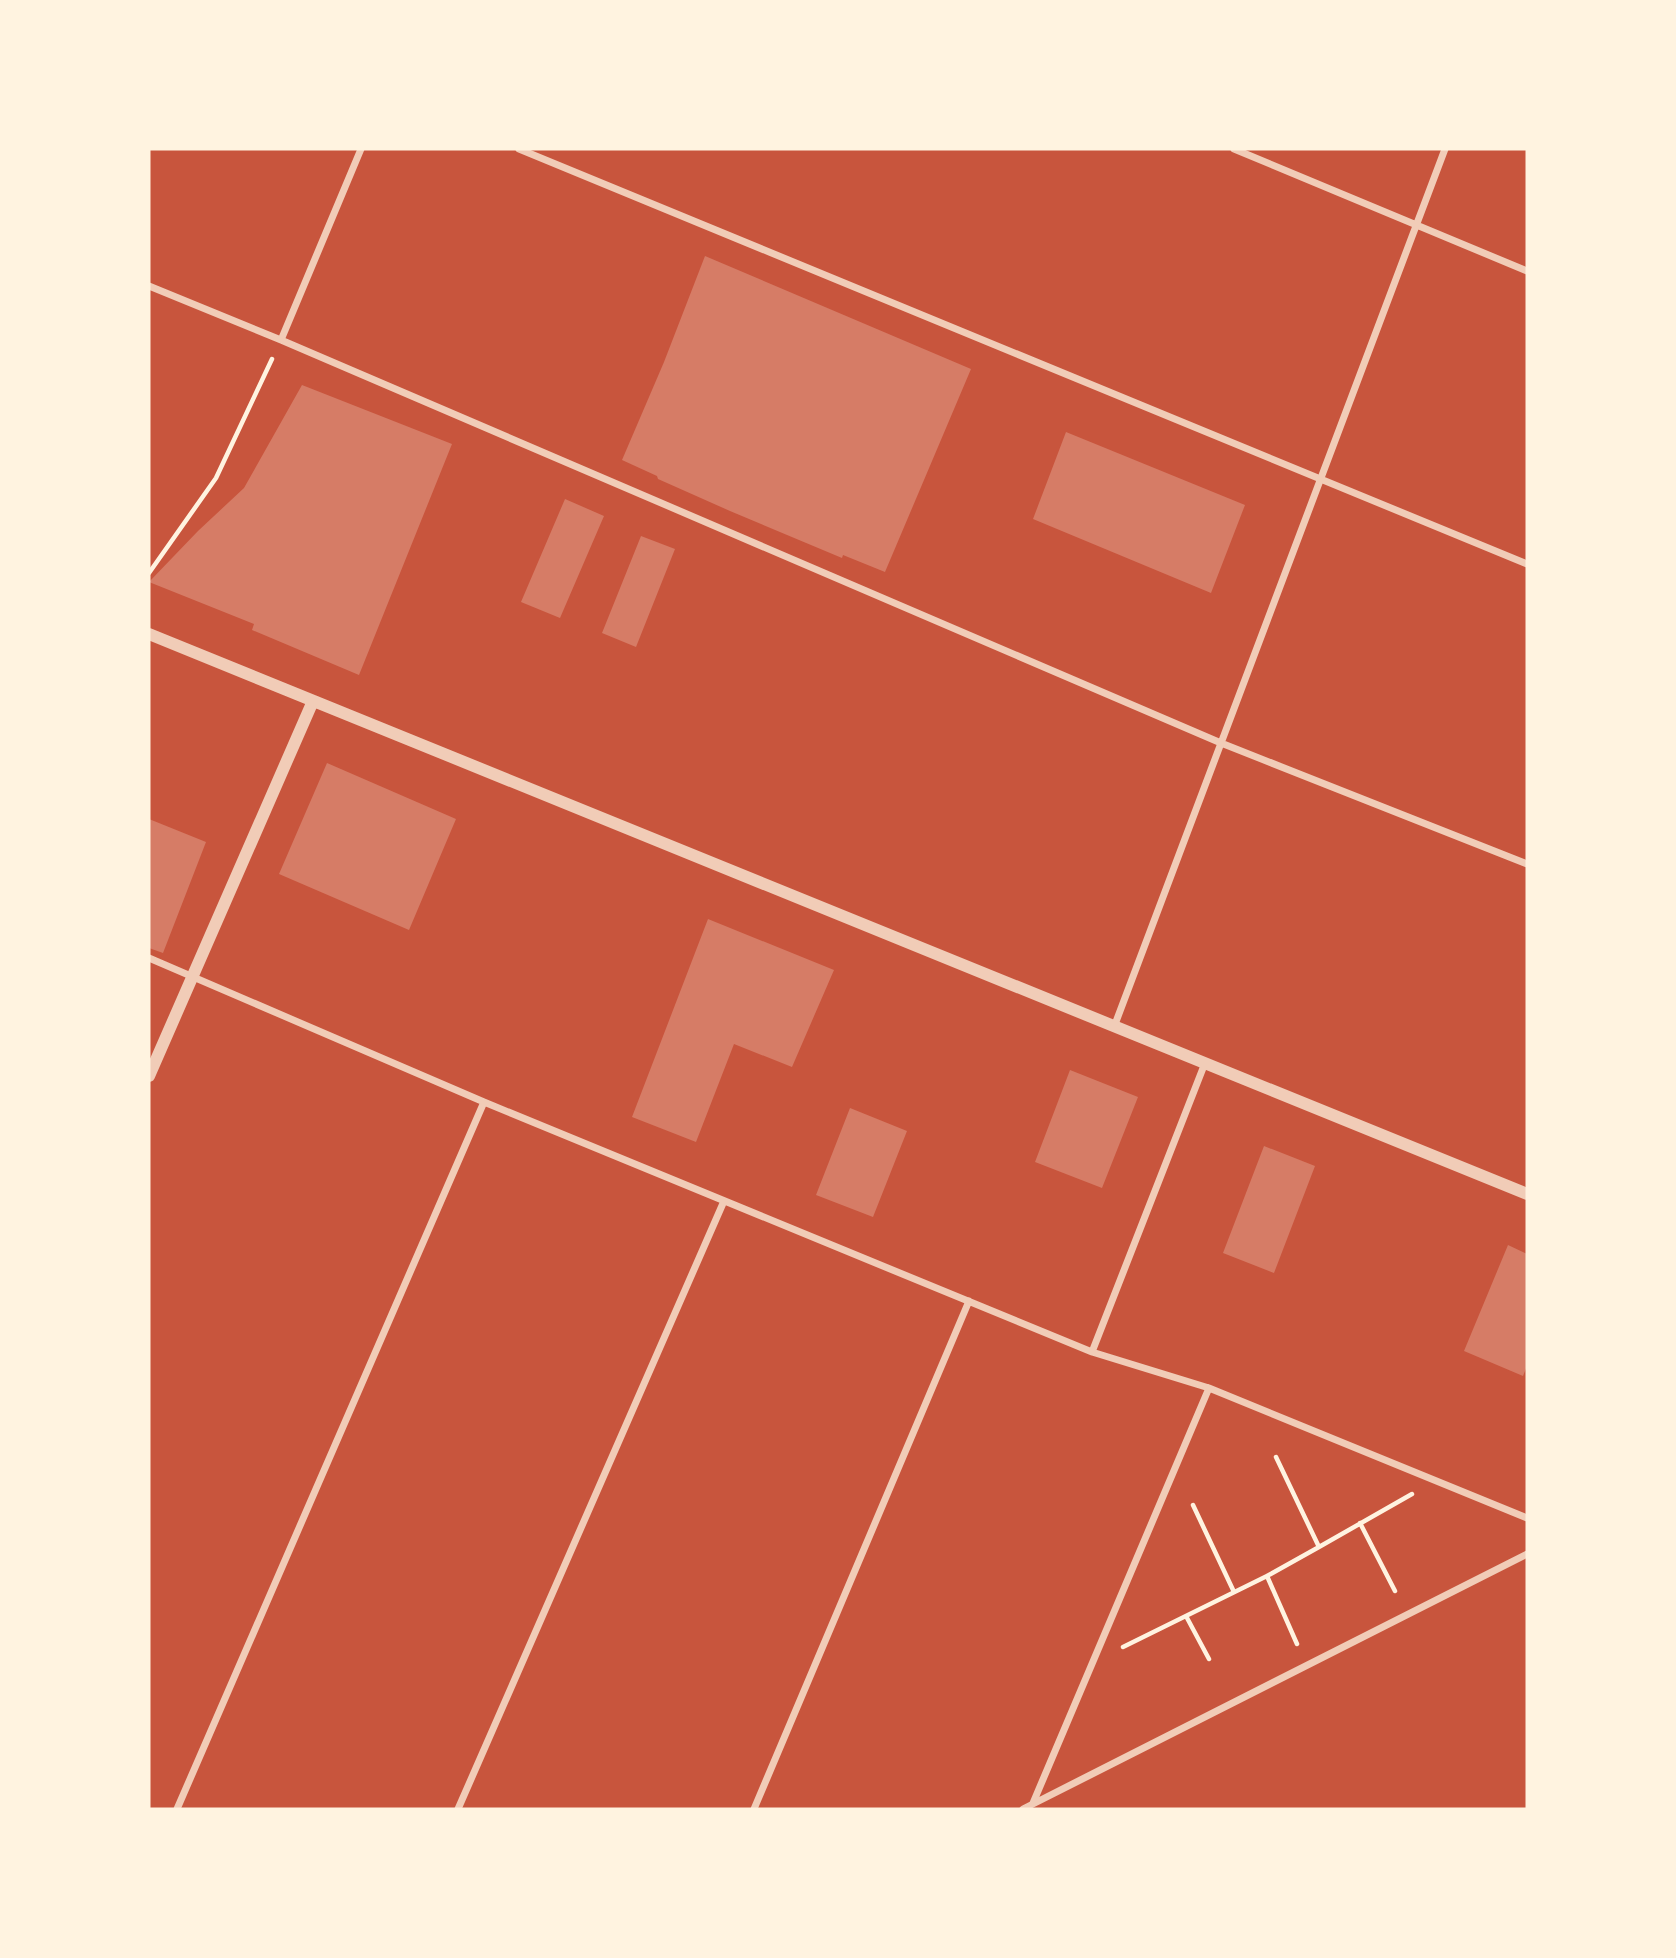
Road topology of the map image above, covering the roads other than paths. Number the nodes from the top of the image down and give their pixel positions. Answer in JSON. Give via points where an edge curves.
{"nodes":[{"id":1,"x":361,"y":149,"type":"edge"},
{"id":2,"x":519,"y":149,"type":"edge"},
{"id":3,"x":1234,"y":149,"type":"edge"},
{"id":4,"x":1445,"y":149,"type":"edge"},
{"id":5,"x":1417,"y":225,"type":"junction"},
{"id":6,"x":1527,"y":271,"type":"edge"},
{"id":7,"x":149,"y":286,"type":"edge"},
{"id":8,"x":281,"y":341,"type":"junction"},
{"id":9,"x":1321,"y":480,"type":"junction"},
{"id":10,"x":1527,"y":564,"type":"edge"},
{"id":11,"x":149,"y":634,"type":"edge"},
{"id":12,"x":313,"y":701,"type":"junction"},
{"id":13,"x":1221,"y":743,"type":"junction"},
{"id":14,"x":1527,"y":864,"type":"edge"},
{"id":15,"x":149,"y":958,"type":"edge"},
{"id":16,"x":194,"y":977,"type":"junction"},
{"id":17,"x":1114,"y":1027,"type":"junction"},
{"id":18,"x":1205,"y":1063,"type":"junction"},
{"id":19,"x":149,"y":1076,"type":"edge"},
{"id":20,"x":484,"y":1102,"type":"junction"},
{"id":21,"x":1527,"y":1194,"type":"edge"},
{"id":22,"x":724,"y":1201,"type":"junction"},
{"id":23,"x":969,"y":1301,"type":"junction"},
{"id":24,"x":1092,"y":1352,"type":"junction"},
{"id":25,"x":1209,"y":1388,"type":"junction"},
{"id":26,"x":1527,"y":1518,"type":"edge"},
{"id":27,"x":1527,"y":1554,"type":"edge"},
{"id":28,"x":1032,"y":1804,"type":"junction"},
{"id":29,"x":177,"y":1809,"type":"edge"},
{"id":30,"x":458,"y":1809,"type":"edge"},
{"id":31,"x":754,"y":1809,"type":"edge"},
{"id":32,"x":1023,"y":1809,"type":"edge"}],
"edges":[{"from":1,"to":8,"type":"street"},
{"from":2,"to":9,"type":"street"},
{"from":3,"to":5,"type":"street"},
{"from":4,"to":5,"type":"street"},
{"from":5,"to":6,"type":"street"},
{"from":5,"to":9,"type":"street"},
{"from":7,"to":8,"type":"street"},
{"from":8,"to":13,"type":"street"},
{"from":9,"to":10,"type":"street"},
{"from":9,"to":13,"type":"street"},
{"from":11,"to":12,"type":"street"},
{"from":12,"to":16,"type":"street"},
{"from":12,"to":17,"type":"street"},
{"from":13,"to":14,"type":"street"},
{"from":13,"to":17,"type":"street"},
{"from":15,"to":16,"type":"street"},
{"from":16,"to":19,"type":"street"},
{"from":16,"to":20,"type":"street"},
{"from":17,"to":18,"type":"street"},
{"from":18,"to":21,"type":"street"},
{"from":18,"to":24,"type":"street"},
{"from":20,"to":22,"type":"street"},
{"from":20,"to":29,"type":"street"},
{"from":22,"to":23,"type":"street"},
{"from":22,"to":30,"type":"street"},
{"from":23,"to":24,"type":"street"},
{"from":23,"to":31,"type":"street"},
{"from":24,"to":25,"type":"street"},
{"from":25,"to":26,"type":"street"},
{"from":25,"to":28,"type":"street"},
{"from":27,"to":28,"type":"street"},
{"from":28,"to":32,"type":"street"}]}
